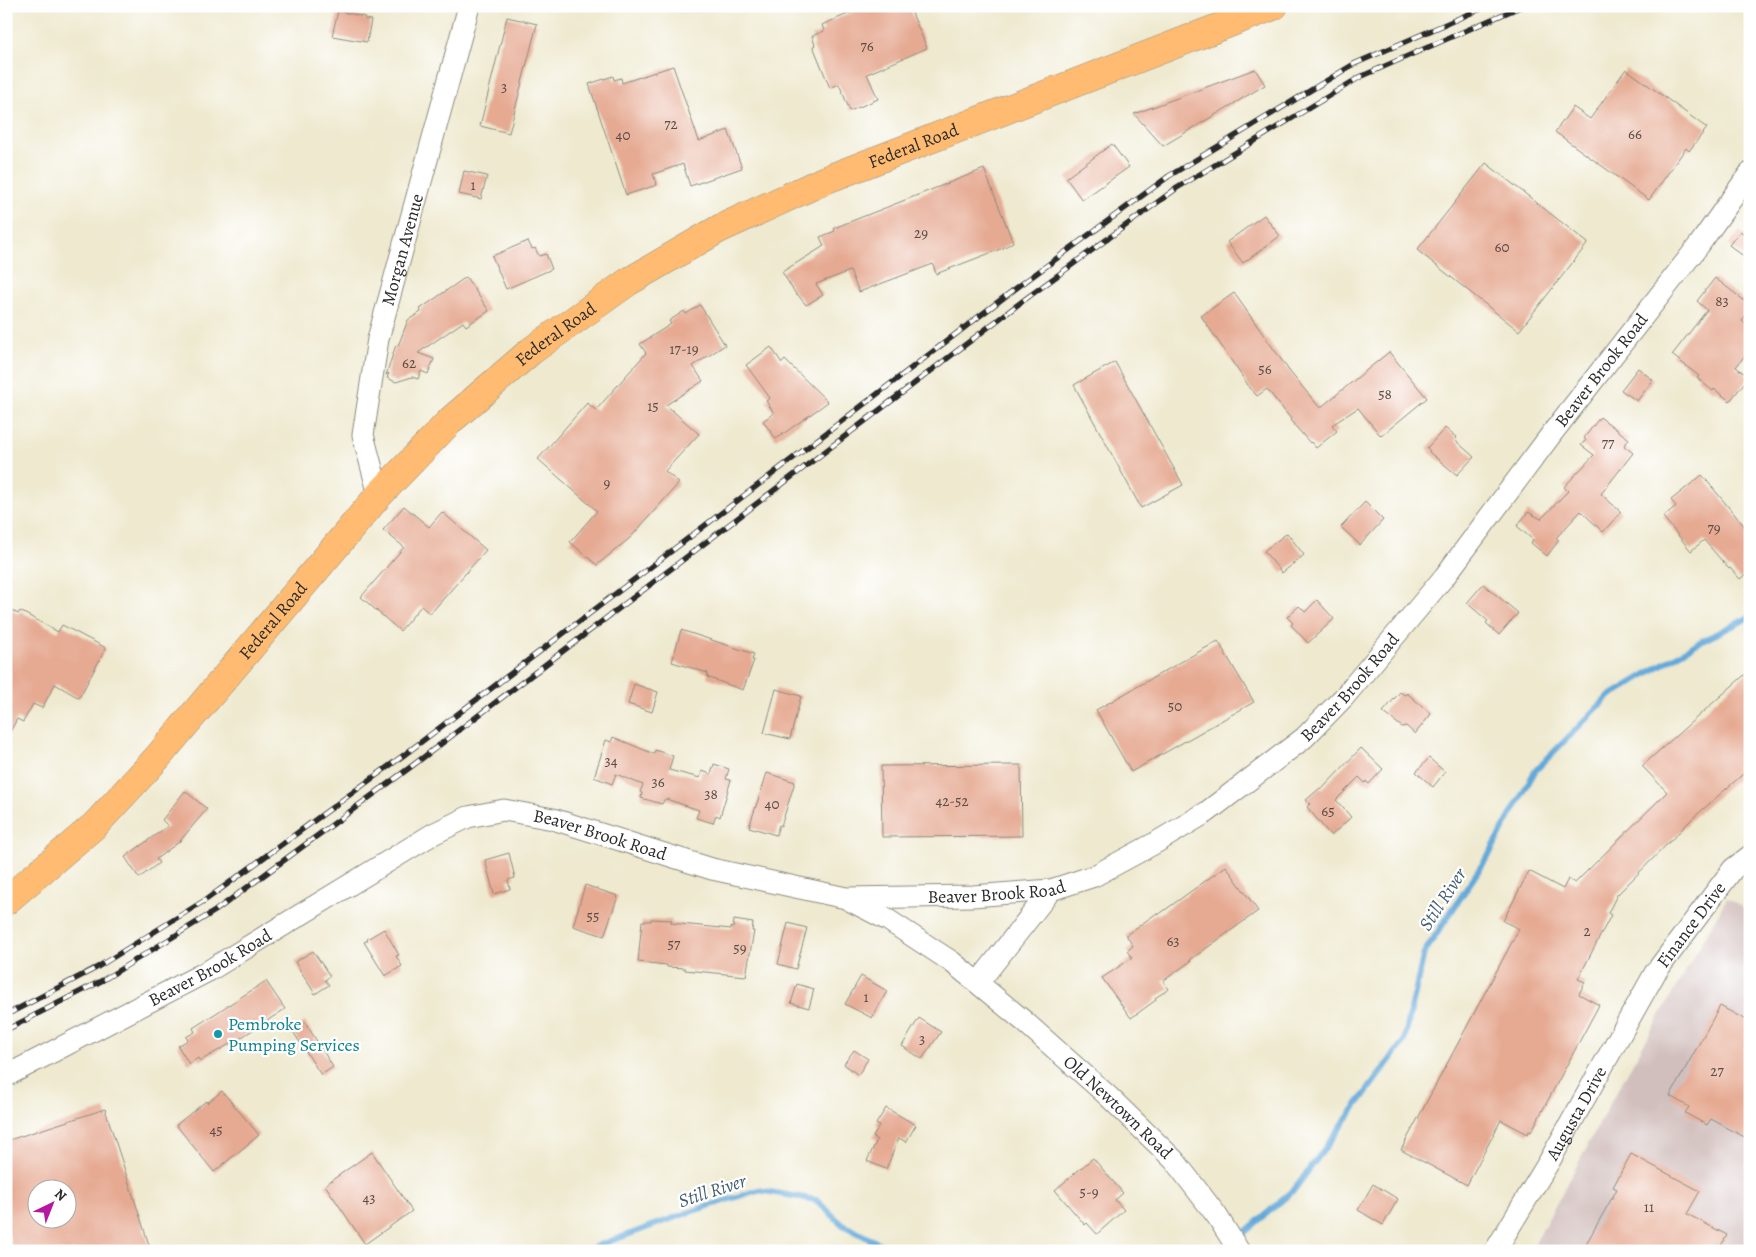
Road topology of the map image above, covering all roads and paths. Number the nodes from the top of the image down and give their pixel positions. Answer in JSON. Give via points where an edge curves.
{"nodes":[{"id":1,"x":469,"y":6,"type":"edge"},
{"id":2,"x":1274,"y":6,"type":"edge"},
{"id":3,"x":1750,"y":173,"type":"edge"},
{"id":4,"x":379,"y":495,"type":"junction"},
{"id":5,"x":1750,"y":856,"type":"edge"},
{"id":6,"x":1051,"y":890,"type":"junction"},
{"id":7,"x":846,"y":898,"type":"junction"},
{"id":8,"x":6,"y":901,"type":"edge"},
{"id":9,"x":1655,"y":973,"type":"joint"},
{"id":10,"x":978,"y":983,"type":"junction"},
{"id":11,"x":6,"y":1076,"type":"edge"},
{"id":12,"x":1238,"y":1251,"type":"edge"},
{"id":13,"x":1495,"y":1251,"type":"edge"}],
"edges":[{"from":1,"to":4,"type":"street","name":"Morgan Avenue","via":[[378,339],[363,435]]},
{"from":2,"to":4,"type":"main road","name":"Federal Road","via":[[825,180],[719,229],[628,282],[530,351],[451,420]]},
{"from":3,"to":6,"type":"street","name":"Beaver Brook Road","via":[[1699,245],[1444,576],[1344,697],[1304,738],[1207,812],[1094,876]]},
{"from":4,"to":8,"type":"main road","name":"Federal Road","via":[[157,758],[95,824]]},
{"from":5,"to":9,"type":"street","name":"Finance Drive","via":[[1733,869]]},
{"from":6,"to":7,"type":"street","name":"Beaver Brook Road","via":[[974,896]]},
{"from":6,"to":10,"type":"street"},
{"from":7,"to":10,"type":"street","name":"Old Newtown Road","via":[[888,920]]},
{"from":7,"to":11,"type":"street","name":"Beaver Brook Road","via":[[712,869],[553,819],[504,810],[468,817],[433,834],[210,970]]},
{"from":9,"to":13,"type":"street","name":"Augusta Drive"},
{"from":10,"to":12,"type":"street","name":"Old Newtown Road","via":[[1115,1102],[1174,1160],[1217,1216]]}]}
